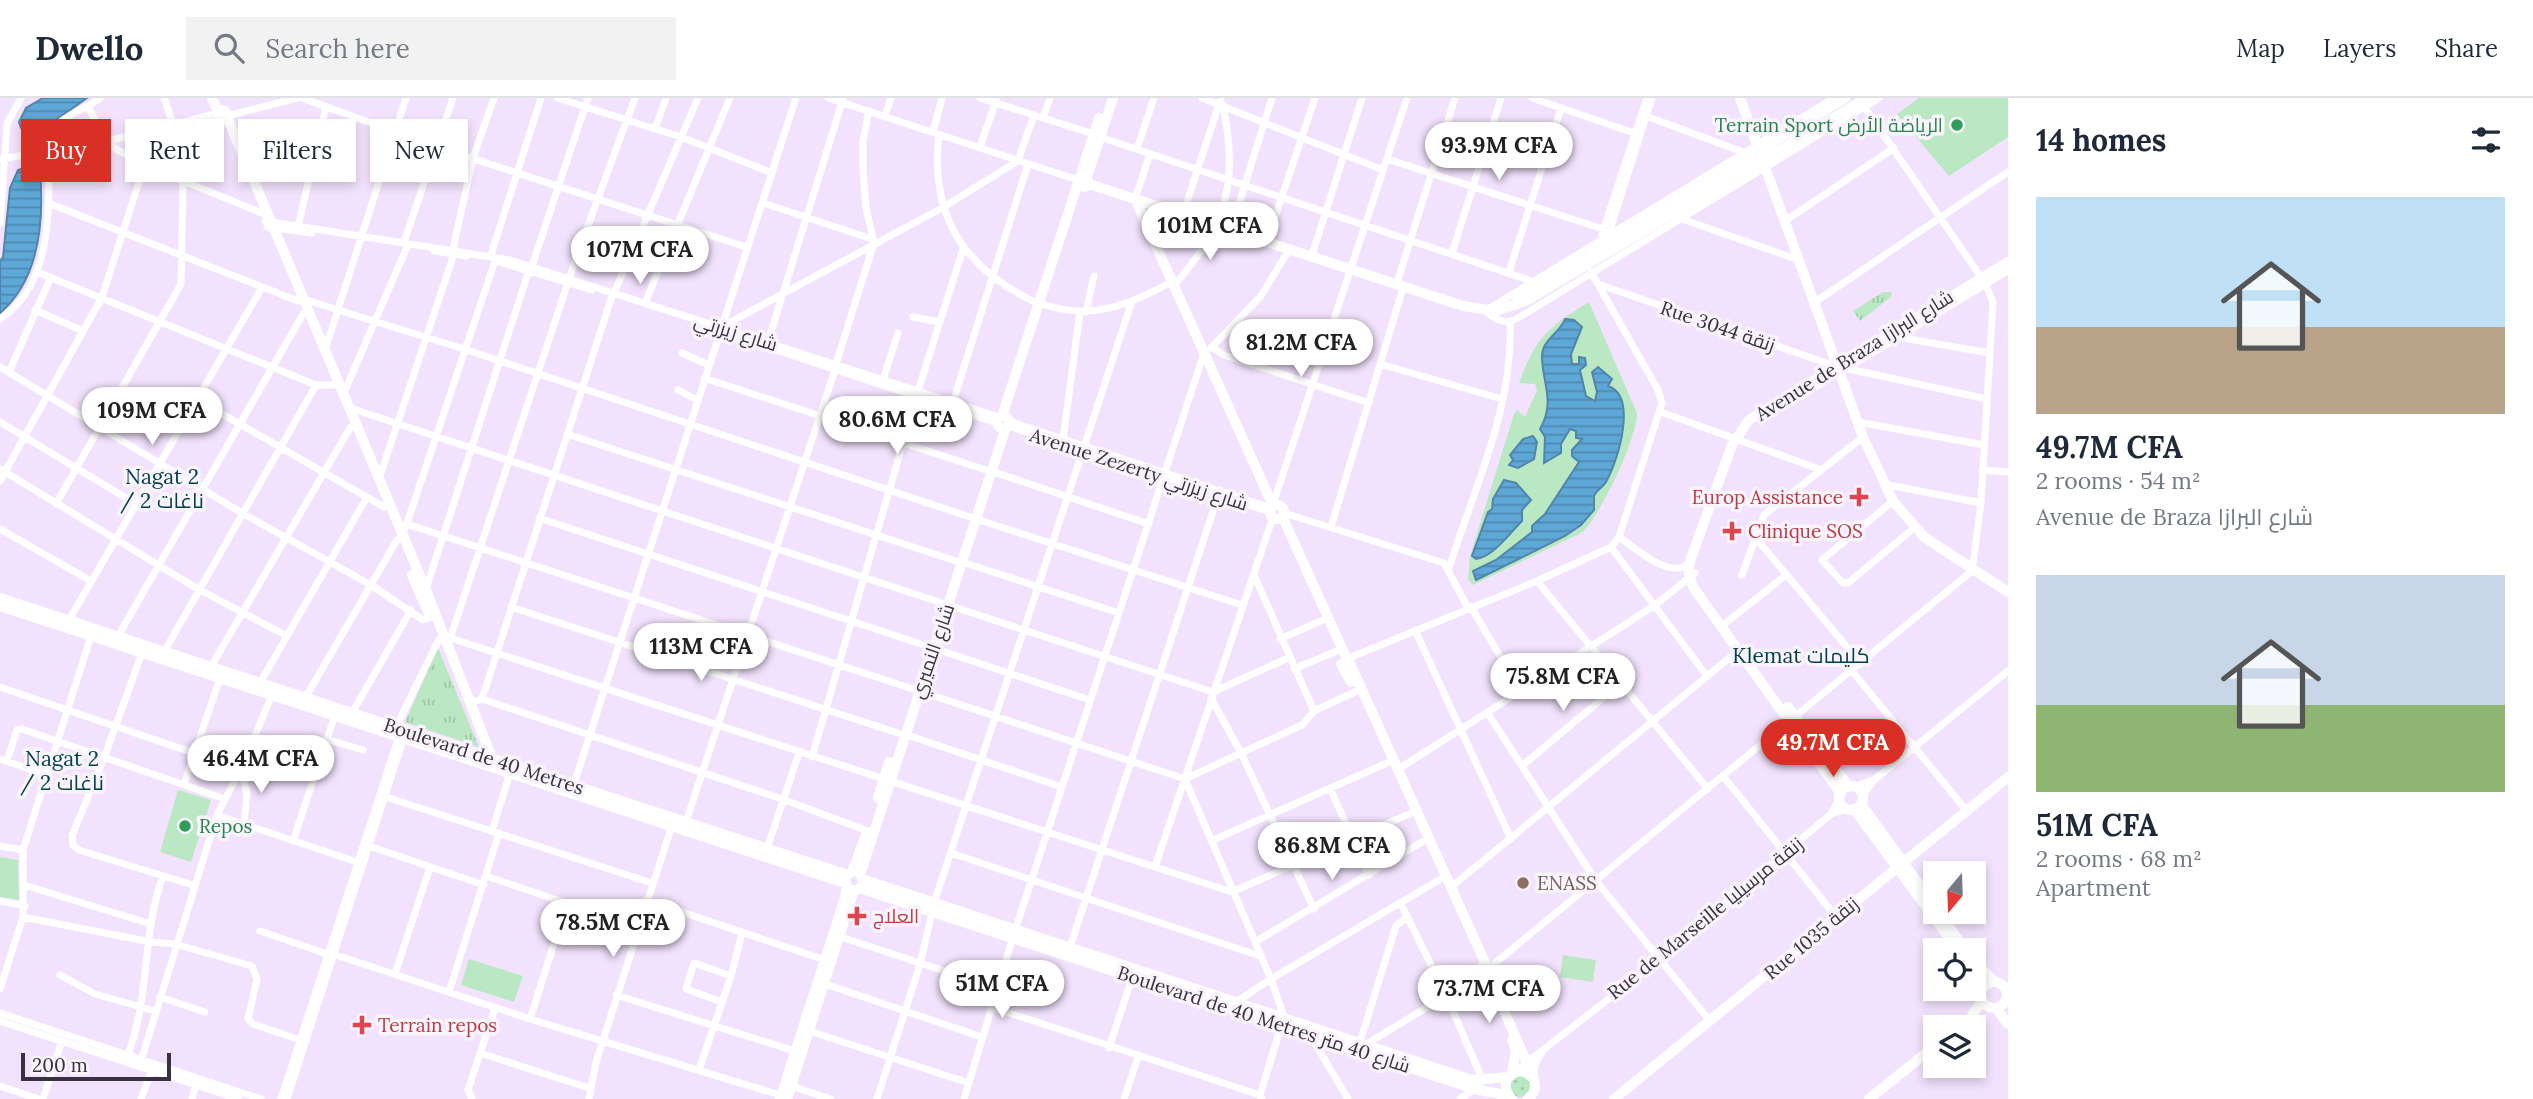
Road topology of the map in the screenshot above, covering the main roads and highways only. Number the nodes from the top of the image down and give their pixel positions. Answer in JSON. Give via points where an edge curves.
{"nodes":[{"id":1,"x":212,"y":98,"type":"edge"},
{"id":2,"x":219,"y":98,"type":"edge"},
{"id":3,"x":1106,"y":98,"type":"edge"},
{"id":4,"x":1113,"y":98,"type":"edge"},
{"id":5,"x":1845,"y":98,"type":"edge"},
{"id":6,"x":1744,"y":100,"type":"edge"},
{"id":7,"x":1863,"y":101,"type":"edge"},
{"id":8,"x":224,"y":114,"type":"junction"},
{"id":9,"x":1097,"y":136,"type":"junction"},
{"id":10,"x":1760,"y":156,"type":"junction"},
{"id":11,"x":1083,"y":181,"type":"junction"},
{"id":12,"x":1139,"y":200,"type":"junction"},
{"id":13,"x":2008,"y":261,"type":"edge"},
{"id":14,"x":2008,"y":269,"type":"edge"},
{"id":15,"x":1983,"y":280,"type":"junction"},
{"id":16,"x":300,"y":300,"type":"junction"},
{"id":17,"x":1516,"y":303,"type":"junction"},
{"id":18,"x":1839,"y":367,"type":"junction"},
{"id":19,"x":1276,"y":510,"type":"junction"},
{"id":20,"x":400,"y":539,"type":"junction"},
{"id":21,"x":1689,"y":574,"type":"junction"},
{"id":22,"x":2008,"y":592,"type":"edge"},
{"id":23,"x":0,"y":598,"type":"edge"},
{"id":24,"x":0,"y":606,"type":"edge"},
{"id":25,"x":445,"y":637,"type":"junction"},
{"id":26,"x":116,"y":640,"type":"junction"},
{"id":27,"x":1343,"y":658,"type":"junction"},
{"id":28,"x":209,"y":670,"type":"junction"},
{"id":29,"x":303,"y":701,"type":"junction"},
{"id":30,"x":1793,"y":719,"type":"junction"},
{"id":31,"x":400,"y":732,"type":"junction"},
{"id":32,"x":490,"y":762,"type":"junction"},
{"id":33,"x":2008,"y":776,"type":"edge"},
{"id":34,"x":886,"y":781,"type":"junction"},
{"id":35,"x":572,"y":789,"type":"junction"},
{"id":36,"x":1846,"y":791,"type":"junction"},
{"id":37,"x":1857,"y":805,"type":"junction"},
{"id":38,"x":1900,"y":865,"type":"junction"},
{"id":39,"x":853,"y":881,"type":"junction"},
{"id":40,"x":1923,"y":893,"type":"edge"},
{"id":41,"x":1014,"y":933,"type":"junction"},
{"id":42,"x":1950,"y":938,"type":"edge"},
{"id":43,"x":828,"y":962,"type":"junction"},
{"id":44,"x":1986,"y":970,"type":"edge"},
{"id":45,"x":1134,"y":972,"type":"junction"},
{"id":46,"x":1485,"y":972,"type":"junction"},
{"id":47,"x":2001,"y":982,"type":"edge"},
{"id":48,"x":1986,"y":992,"type":"edge"},
{"id":49,"x":1986,"y":999,"type":"edge"},
{"id":50,"x":2008,"y":1000,"type":"edge"},
{"id":51,"x":1994,"y":1008,"type":"junction"},
{"id":52,"x":1984,"y":1015,"type":"edge"},
{"id":53,"x":1283,"y":1021,"type":"junction"},
{"id":54,"x":2008,"y":1024,"type":"edge"},
{"id":55,"x":806,"y":1030,"type":"junction"},
{"id":56,"x":1362,"y":1045,"type":"junction"},
{"id":57,"x":1923,"y":1056,"type":"edge"},
{"id":58,"x":1923,"y":1063,"type":"edge"},
{"id":59,"x":1512,"y":1074,"type":"junction"},
{"id":60,"x":1534,"y":1080,"type":"junction"},
{"id":61,"x":788,"y":1085,"type":"junction"},
{"id":62,"x":1479,"y":1085,"type":"junction"},
{"id":63,"x":784,"y":1098,"type":"edge"},
{"id":64,"x":1510,"y":1098,"type":"edge"},
{"id":65,"x":1528,"y":1099,"type":"edge"},
{"id":66,"x":1544,"y":1099,"type":"edge"},
{"id":67,"x":1614,"y":1099,"type":"edge"},
{"id":68,"x":1870,"y":1099,"type":"edge"},
{"id":69,"x":1879,"y":1099,"type":"edge"}],
"edges":[{"from":1,"to":8,"type":"main road"},
{"from":2,"to":8,"type":"main road"},
{"from":3,"to":9,"type":"main road"},
{"from":4,"to":9,"type":"main road"},
{"from":5,"to":10,"type":"main road"},
{"from":6,"to":10,"type":"main road"},
{"from":7,"to":10,"type":"main road"},
{"from":8,"to":16,"type":"main road"},
{"from":9,"to":11,"type":"main road","name":"شارع النميري"},
{"from":10,"to":17,"type":"main road"},
{"from":10,"to":17,"type":"main road","via":[[1603,239]]},
{"from":10,"to":18,"type":"main road"},
{"from":11,"to":12,"type":"main road"},
{"from":11,"to":34,"type":"main road","name":"شارع النميري"},
{"from":12,"to":17,"type":"main road","via":[[1485,310]]},
{"from":12,"to":19,"type":"main road"},
{"from":13,"to":15,"type":"main road","name":"Avenue de Braza شارع البرازا"},
{"from":14,"to":15,"type":"main road","name":"Avenue de Braza شارع البرازا"},
{"from":15,"to":18,"type":"main road","name":"Avenue de Braza شارع البرازا"},
{"from":15,"to":18,"type":"main road","name":"Avenue de Braza شارع البرازا","via":[[1897,337]]},
{"from":16,"to":20,"type":"main road","via":[[349,408]]},
{"from":16,"to":20,"type":"main road"},
{"from":18,"to":21,"type":"main road","name":"Avenue de Braza شارع البرازا","via":[[1761,411],[1739,439]]},
{"from":18,"to":22,"type":"main road","via":[[1863,437],[1893,501],[1914,528]]},
{"from":19,"to":27,"type":"main road"},
{"from":19,"to":27,"type":"main road"},
{"from":20,"to":25,"type":"main road"},
{"from":20,"to":25,"type":"main road","via":[[430,618]]},
{"from":21,"to":30,"type":"main road"},
{"from":21,"to":30,"type":"main road","via":[[1739,650]]},
{"from":23,"to":26,"type":"main road","name":"Boulevard de 40 Metres"},
{"from":24,"to":26,"type":"main road","name":"Boulevard de 40 Metres"},
{"from":25,"to":32,"type":"main road"},
{"from":25,"to":32,"type":"main road","via":[[477,701]]},
{"from":26,"to":28,"type":"main road","name":"Boulevard de 40 Metres"},
{"from":26,"to":28,"type":"main road","name":"Boulevard de 40 Metres","via":[[142,653]]},
{"from":27,"to":46,"type":"main road"},
{"from":27,"to":46,"type":"main road","via":[[1409,814]]},
{"from":28,"to":29,"type":"main road","name":"Boulevard de 40 Metres","via":[[260,683]]},
{"from":28,"to":29,"type":"main road","name":"Boulevard de 40 Metres","via":[[220,678]]},
{"from":29,"to":31,"type":"main road","name":"Boulevard de 40 Metres"},
{"from":29,"to":31,"type":"main road","name":"Boulevard de 40 Metres","via":[[335,715]]},
{"from":30,"to":36,"type":"main road"},
{"from":31,"to":32,"type":"main road","name":"Boulevard de 40 Metres"},
{"from":32,"to":35,"type":"main road","name":"Boulevard de 40 Metres"},
{"from":32,"to":35,"type":"main road","name":"Boulevard de 40 Metres","via":[[510,773]]},
{"from":33,"to":38,"type":"main road","name":"Rue 1035 زنقة"},
{"from":34,"to":39,"type":"main road","name":"شارع النميري"},
{"from":34,"to":39,"type":"main road","name":"شارع النميري"},
{"from":35,"to":39,"type":"main road","name":"Boulevard de 40 Metres"},
{"from":36,"to":37,"type":"main road"},
{"from":36,"to":37,"type":"main road","via":[[1842,805]]},
{"from":37,"to":38,"type":"main road"},
{"from":38,"to":40,"type":"main road"},
{"from":38,"to":42,"type":"main road"},
{"from":38,"to":67,"type":"main road","name":"Rue 1035 زنقة"},
{"from":39,"to":41,"type":"main road","name":"Boulevard de 40 Metres شارع 40 متر"},
{"from":39,"to":43,"type":"main road"},
{"from":39,"to":43,"type":"main road","via":[[841,937]]},
{"from":41,"to":45,"type":"main road","name":"Boulevard de 40 Metres شارع 40 متر"},
{"from":41,"to":45,"type":"main road","name":"Boulevard de 40 Metres شارع 40 متر","via":[[1070,947]]},
{"from":43,"to":55,"type":"main road"},
{"from":43,"to":55,"type":"main road","via":[[825,984]]},
{"from":44,"to":47,"type":"main road"},
{"from":45,"to":53,"type":"main road","name":"Boulevard de 40 Metres شارع 40 متر"},
{"from":46,"to":59,"type":"main road","via":[[1516,1050]]},
{"from":46,"to":60,"type":"main road"},
{"from":47,"to":48,"type":"main road"},
{"from":47,"to":50,"type":"main road"},
{"from":49,"to":51,"type":"main road"},
{"from":50,"to":51,"type":"main road"},
{"from":51,"to":52,"type":"main road"},
{"from":51,"to":54,"type":"main road"},
{"from":53,"to":56,"type":"main road","name":"Boulevard de 40 Metres شارع 40 متر"},
{"from":53,"to":56,"type":"main road","name":"Boulevard de 40 Metres شارع 40 متر","via":[[1309,1033]]},
{"from":55,"to":61,"type":"main road"},
{"from":55,"to":61,"type":"main road","via":[[795,1051]]},
{"from":56,"to":62,"type":"main road","name":"Boulevard de 40 Metres شارع 40 متر"},
{"from":57,"to":68,"type":"main road"},
{"from":58,"to":69,"type":"main road"},
{"from":59,"to":60,"type":"main road","via":[[1527,1072]]},
{"from":59,"to":62,"type":"main road","name":"Boulevard de 40 Metres شارع 40 متر"},
{"from":59,"to":64,"type":"main road","via":[[1505,1087]]},
{"from":60,"to":65,"type":"main road","via":[[1534,1093]]},
{"from":60,"to":66,"type":"main road"},
{"from":61,"to":63,"type":"main road"},
{"from":62,"to":64,"type":"main road","name":"Boulevard de 40 Metres شارع 40 متر"}]}
